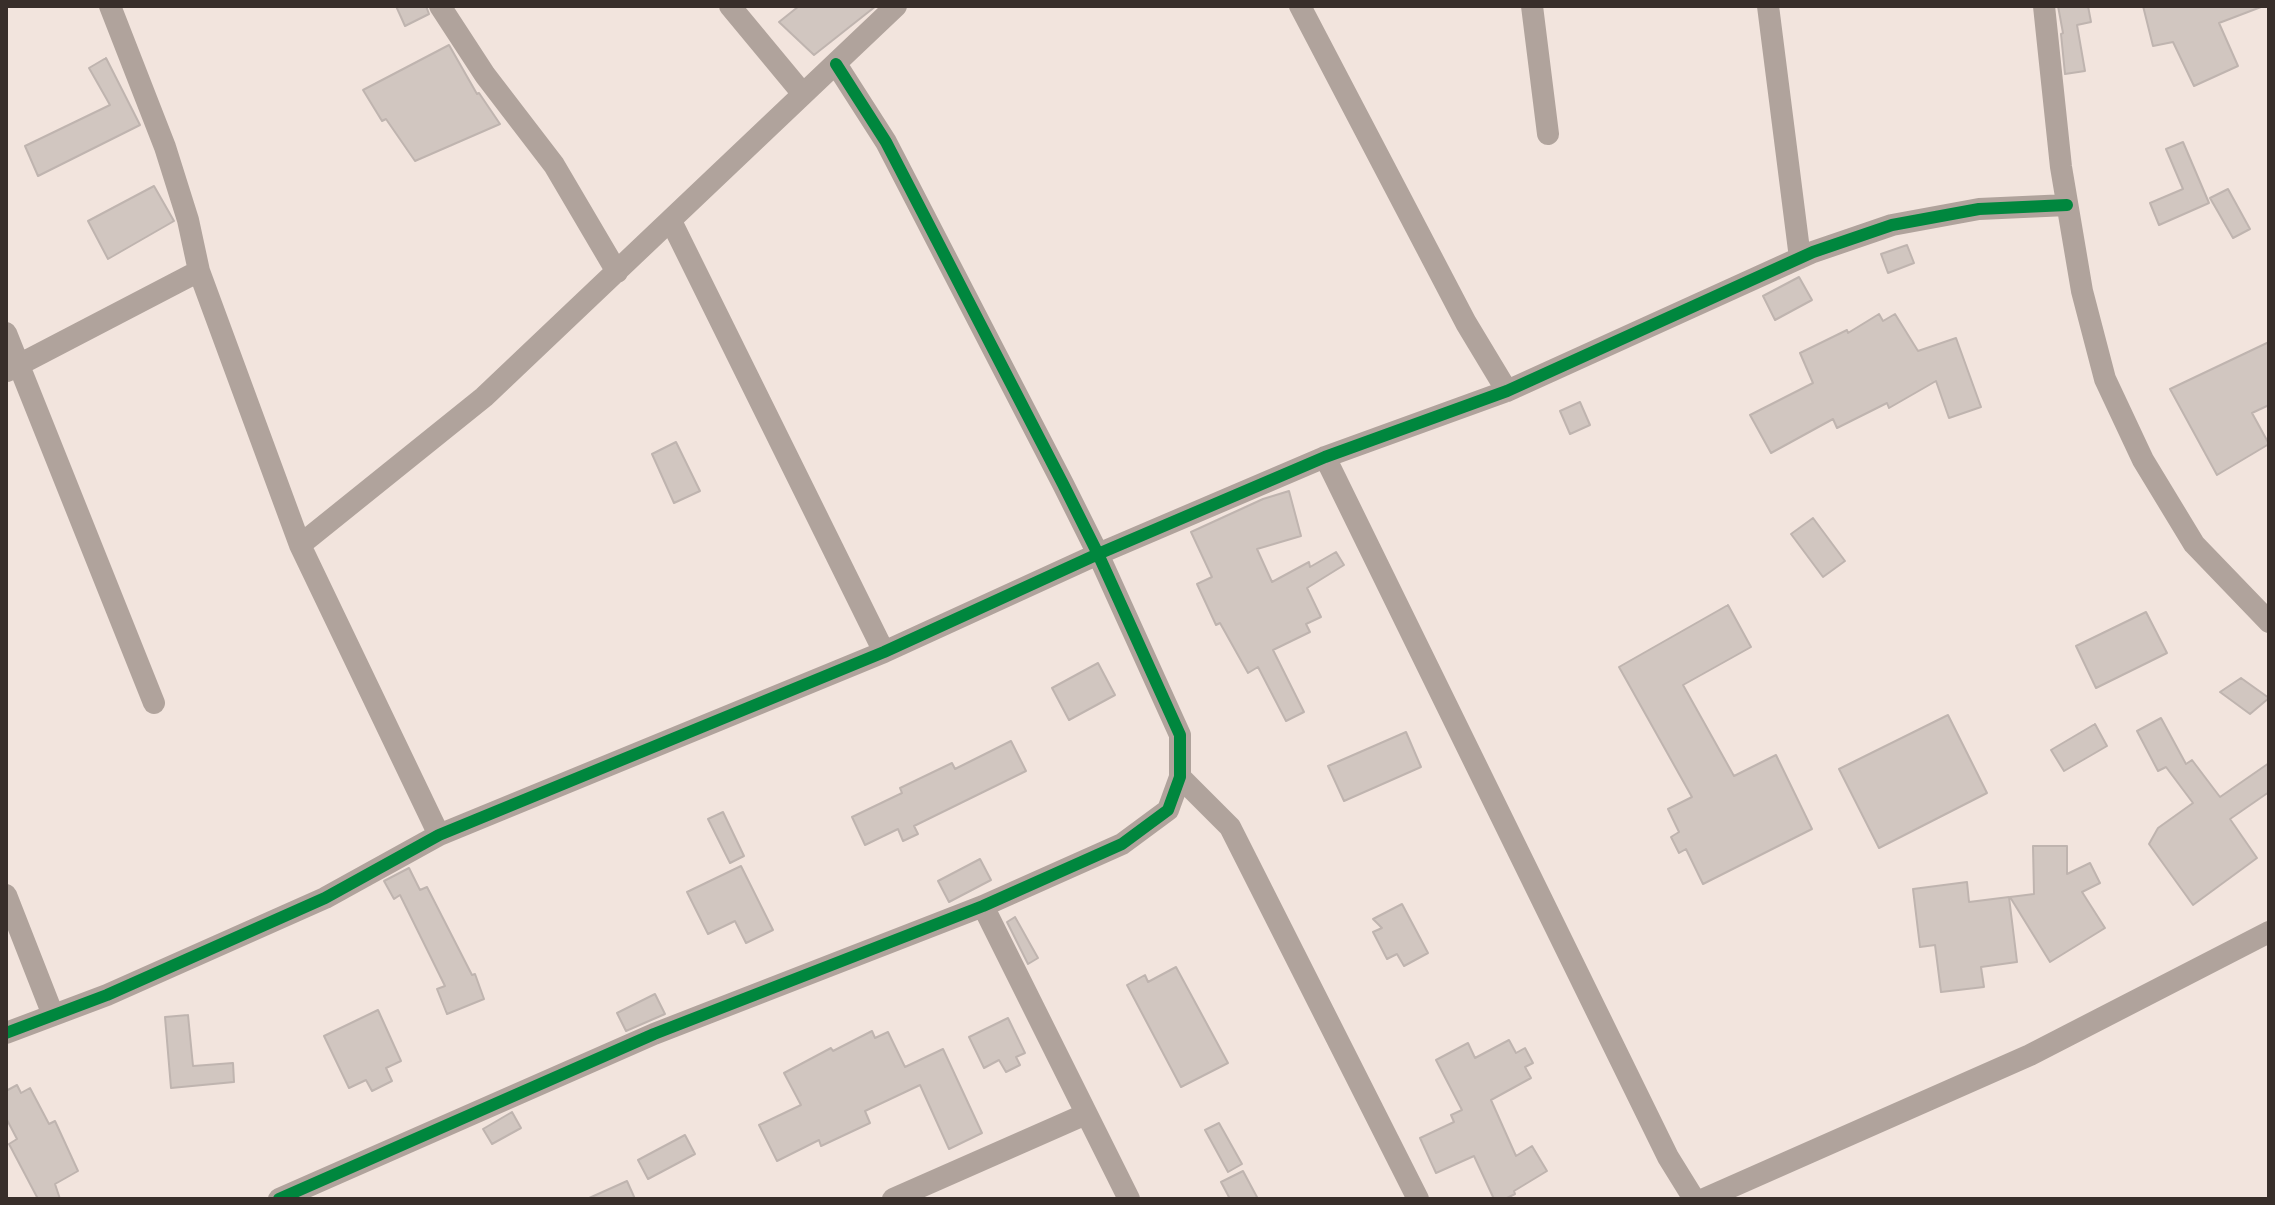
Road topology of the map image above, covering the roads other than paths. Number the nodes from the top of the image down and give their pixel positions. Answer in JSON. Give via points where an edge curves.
{"nodes":[{"id":1,"x":110,"y":6,"type":"edge"},
{"id":2,"x":440,"y":6,"type":"edge"},
{"id":3,"x":730,"y":6,"type":"edge"},
{"id":4,"x":896,"y":6,"type":"edge"},
{"id":5,"x":1300,"y":6,"type":"edge"},
{"id":6,"x":1532,"y":6,"type":"edge"},
{"id":7,"x":1768,"y":6,"type":"edge"},
{"id":8,"x":2044,"y":6,"type":"edge"},
{"id":9,"x":836,"y":64,"type":"junction"},
{"id":10,"x":803,"y":94,"type":"junction"},
{"id":11,"x":1548,"y":134,"type":"dead end"},
{"id":12,"x":2067,"y":205,"type":"junction"},
{"id":13,"x":671,"y":221,"type":"junction"},
{"id":14,"x":1800,"y":258,"type":"junction"},
{"id":15,"x":199,"y":271,"type":"junction"},
{"id":16,"x":617,"y":272,"type":"junction"},
{"id":17,"x":6,"y":333,"type":"edge"},
{"id":18,"x":12,"y":367,"type":"edge"},
{"id":19,"x":1507,"y":391,"type":"junction"},
{"id":20,"x":1325,"y":457,"type":"junction"},
{"id":21,"x":300,"y":545,"type":"junction"},
{"id":22,"x":1098,"y":554,"type":"junction"},
{"id":23,"x":2269,"y":622,"type":"edge"},
{"id":24,"x":884,"y":652,"type":"junction"},
{"id":25,"x":154,"y":703,"type":"dead end"},
{"id":26,"x":1180,"y":777,"type":"junction"},
{"id":27,"x":439,"y":835,"type":"junction"},
{"id":28,"x":6,"y":895,"type":"edge"},
{"id":29,"x":983,"y":906,"type":"junction"},
{"id":30,"x":2269,"y":932,"type":"edge"},
{"id":31,"x":53,"y":1015,"type":"junction"},
{"id":32,"x":6,"y":1033,"type":"edge"},
{"id":33,"x":1086,"y":1114,"type":"junction"},
{"id":34,"x":279,"y":1199,"type":"edge"},
{"id":35,"x":893,"y":1199,"type":"edge"},
{"id":36,"x":1129,"y":1199,"type":"edge"},
{"id":37,"x":1418,"y":1199,"type":"edge"},
{"id":38,"x":1694,"y":1199,"type":"edge"},
{"id":39,"x":1704,"y":1199,"type":"edge"}],
"edges":[{"from":1,"to":15,"type":"street","via":[[165,147]]},
{"from":2,"to":16,"type":"street","via":[[554,165]]},
{"from":3,"to":10,"type":"street"},
{"from":4,"to":9,"type":"street"},
{"from":5,"to":19,"type":"street"},
{"from":6,"to":11,"type":"street"},
{"from":7,"to":14,"type":"street"},
{"from":8,"to":12,"type":"street"},
{"from":9,"to":10,"type":"street"},
{"from":9,"to":22,"type":"street","via":[[886,142]]},
{"from":10,"to":13,"type":"street"},
{"from":12,"to":14,"type":"street","via":[[1979,209],[1892,225]]},
{"from":12,"to":23,"type":"street","via":[[2105,379],[2143,460],[2194,544]]},
{"from":13,"to":16,"type":"street"},
{"from":13,"to":24,"type":"street"},
{"from":14,"to":19,"type":"street"},
{"from":15,"to":18,"type":"street"},
{"from":15,"to":21,"type":"street"},
{"from":16,"to":21,"type":"street","via":[[484,397]]},
{"from":17,"to":18,"type":"street"},
{"from":18,"to":25,"type":"street"},
{"from":19,"to":20,"type":"street"},
{"from":20,"to":22,"type":"street"},
{"from":20,"to":38,"type":"street","via":[[1668,1157]]},
{"from":21,"to":27,"type":"street"},
{"from":22,"to":24,"type":"street"},
{"from":22,"to":26,"type":"street","via":[[1180,735]]},
{"from":24,"to":27,"type":"street"},
{"from":26,"to":29,"type":"street","via":[[1168,810],[1122,844]]},
{"from":26,"to":37,"type":"street","via":[[1230,827]]},
{"from":27,"to":31,"type":"street","via":[[325,898]]},
{"from":28,"to":31,"type":"street"},
{"from":29,"to":33,"type":"street"},
{"from":29,"to":34,"type":"street","via":[[654,1034]]},
{"from":30,"to":39,"type":"street","via":[[2030,1055]]},
{"from":31,"to":32,"type":"street"},
{"from":33,"to":35,"type":"street"},
{"from":33,"to":36,"type":"street"}]}
